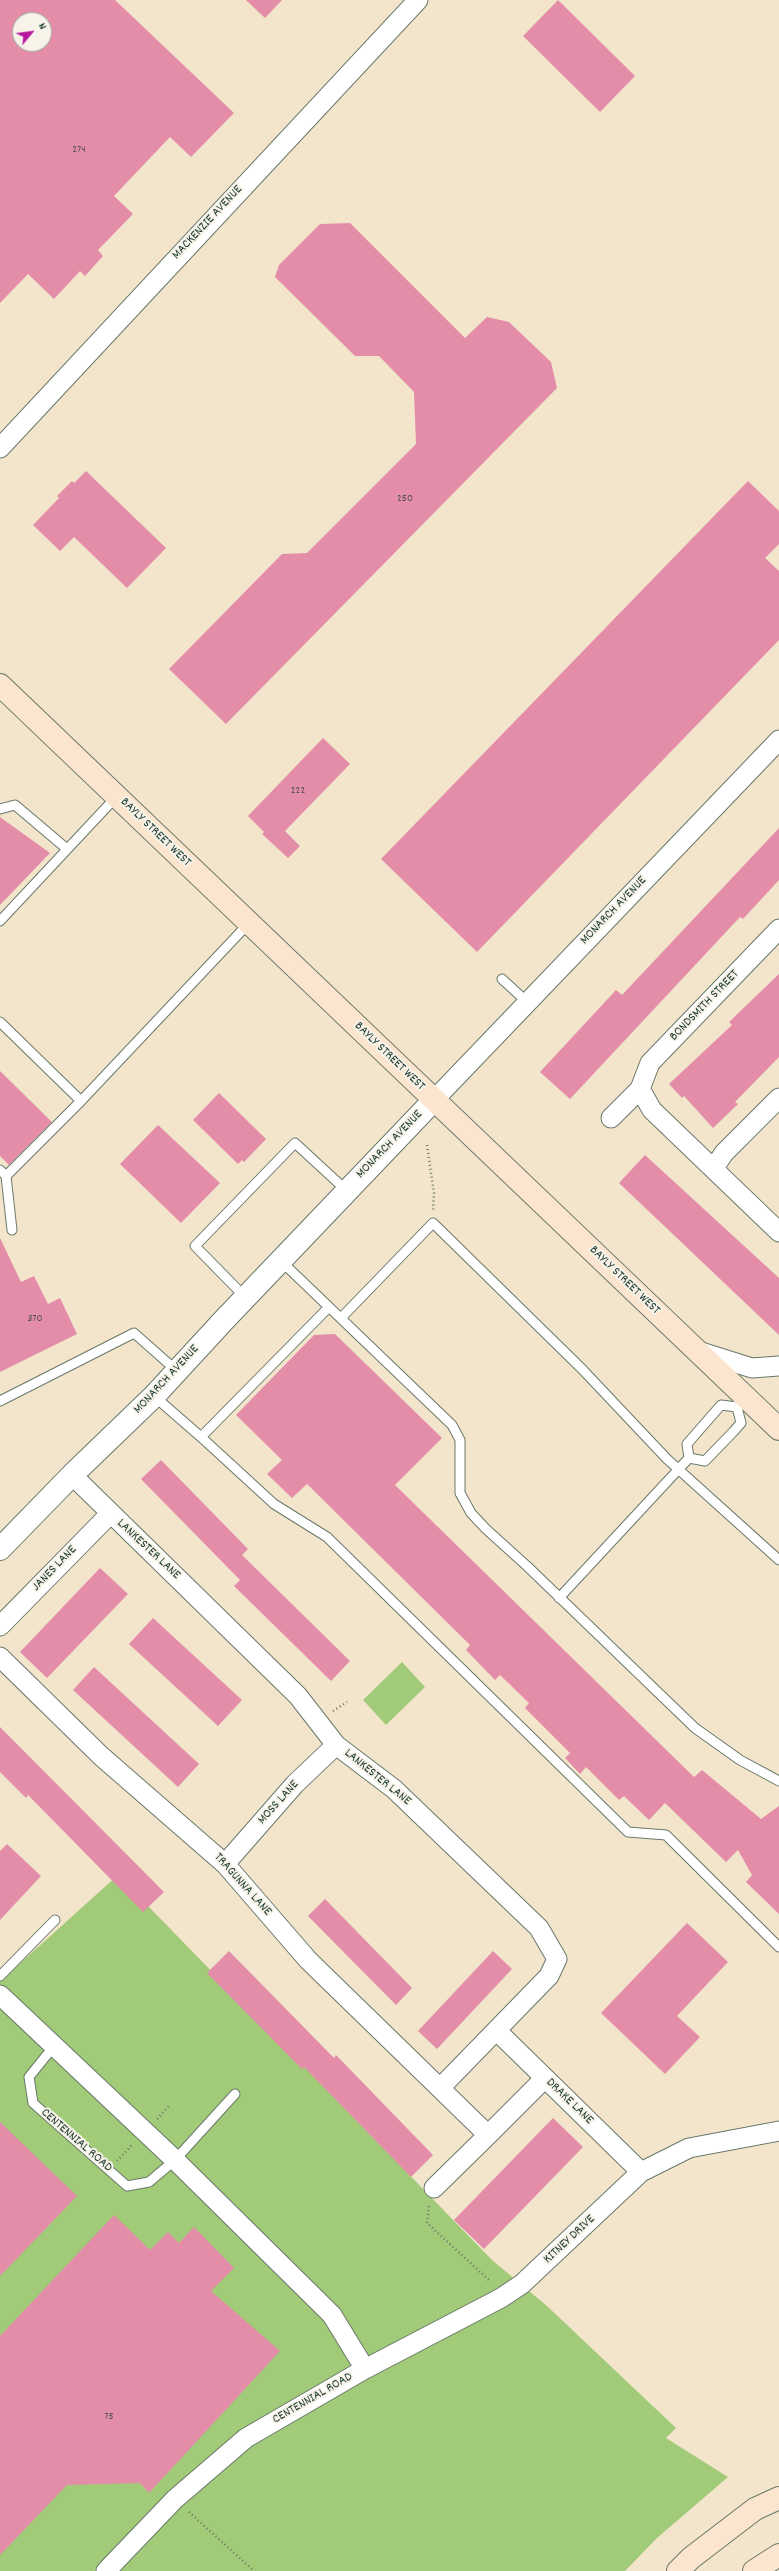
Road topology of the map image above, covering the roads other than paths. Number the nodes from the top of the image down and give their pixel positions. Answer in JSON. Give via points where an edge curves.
{"nodes":[{"id":1,"x":418,"y":0,"type":"edge"},
{"id":2,"x":0,"y":448,"type":"edge"},
{"id":3,"x":0,"y":684,"type":"edge"},
{"id":4,"x":779,"y":740,"type":"edge"},
{"id":5,"x":116,"y":796,"type":"junction"},
{"id":6,"x":0,"y":809,"type":"edge"},
{"id":7,"x":67,"y":849,"type":"junction"},
{"id":8,"x":0,"y":921,"type":"edge"},
{"id":9,"x":249,"y":923,"type":"junction"},
{"id":10,"x":779,"y":929,"type":"edge"},
{"id":11,"x":502,"y":979,"type":"dead end"},
{"id":12,"x":527,"y":1002,"type":"junction"},
{"id":13,"x":0,"y":1022,"type":"edge"},
{"id":14,"x":640,"y":1089,"type":"junction"},
{"id":15,"x":779,"y":1098,"type":"edge"},
{"id":16,"x":434,"y":1100,"type":"junction"},
{"id":17,"x":81,"y":1101,"type":"junction"},
{"id":18,"x":611,"y":1118,"type":"dead end"},
{"id":19,"x":714,"y":1168,"type":"junction"},
{"id":20,"x":3,"y":1173,"type":"edge"},
{"id":21,"x":347,"y":1191,"type":"junction"},
{"id":22,"x":12,"y":1230,"type":"dead end"},
{"id":23,"x":779,"y":1232,"type":"edge"},
{"id":24,"x":280,"y":1260,"type":"junction"},
{"id":25,"x":245,"y":1297,"type":"junction"},
{"id":26,"x":329,"y":1307,"type":"junction"},
{"id":27,"x":341,"y":1318,"type":"junction"},
{"id":28,"x":698,"y":1351,"type":"junction"},
{"id":29,"x":779,"y":1366,"type":"edge"},
{"id":30,"x":177,"y":1371,"type":"junction"},
{"id":31,"x":154,"y":1396,"type":"junction"},
{"id":32,"x":0,"y":1401,"type":"edge"},
{"id":33,"x":741,"y":1402,"type":"junction"},
{"id":34,"x":779,"y":1429,"type":"edge"},
{"id":35,"x":201,"y":1437,"type":"junction"},
{"id":36,"x":689,"y":1458,"type":"junction"},
{"id":37,"x":679,"y":1469,"type":"junction"},
{"id":38,"x":72,"y":1475,"type":"junction"},
{"id":39,"x":110,"y":1514,"type":"junction"},
{"id":40,"x":0,"y":1549,"type":"edge"},
{"id":41,"x":779,"y":1560,"type":"edge"},
{"id":42,"x":559,"y":1598,"type":"junction"},
{"id":43,"x":0,"y":1626,"type":"edge"},
{"id":44,"x":0,"y":1657,"type":"edge"},
{"id":45,"x":336,"y":1745,"type":"junction"},
{"id":46,"x":779,"y":1781,"type":"edge"},
{"id":47,"x":225,"y":1864,"type":"junction"},
{"id":48,"x":55,"y":1920,"type":"dead end"},
{"id":49,"x":779,"y":1947,"type":"edge"},
{"id":50,"x":0,"y":1976,"type":"edge"},
{"id":51,"x":0,"y":1995,"type":"edge"},
{"id":52,"x":497,"y":2031,"type":"junction"},
{"id":53,"x":54,"y":2046,"type":"junction"},
{"id":54,"x":545,"y":2078,"type":"junction"},
{"id":55,"x":441,"y":2087,"type":"junction"},
{"id":56,"x":235,"y":2094,"type":"dead end"},
{"id":57,"x":779,"y":2131,"type":"edge"},
{"id":58,"x":488,"y":2135,"type":"junction"},
{"id":59,"x":175,"y":2160,"type":"junction"},
{"id":60,"x":641,"y":2172,"type":"junction"},
{"id":61,"x":434,"y":2188,"type":"road end"},
{"id":62,"x":365,"y":2369,"type":"junction"},
{"id":63,"x":779,"y":2498,"type":"edge"},
{"id":64,"x":779,"y":2555,"type":"edge"},
{"id":65,"x":106,"y":2571,"type":"edge"},
{"id":66,"x":678,"y":2571,"type":"edge"},
{"id":67,"x":754,"y":2571,"type":"edge"}],
"edges":[{"from":1,"to":2,"type":"street","name":"MACKENZIE AVENUE"},
{"from":3,"to":5,"type":"main road","name":"BAYLY STREET WEST"},
{"from":4,"to":12,"type":"street","name":"MONARCH AVENUE"},
{"from":5,"to":7,"type":"lane"},
{"from":5,"to":9,"type":"main road","name":"BAYLY STREET WEST"},
{"from":6,"to":7,"type":"lane","via":[[15,806]]},
{"from":7,"to":8,"type":"lane"},
{"from":9,"to":16,"type":"main road","name":"BAYLY STREET WEST"},
{"from":9,"to":17,"type":"lane"},
{"from":10,"to":14,"type":"street","name":"BONDSMITH STREET","via":[[650,1062]]},
{"from":11,"to":12,"type":"lane"},
{"from":12,"to":16,"type":"street","name":"MONARCH AVENUE"},
{"from":13,"to":17,"type":"lane"},
{"from":14,"to":18,"type":"street","name":"BONDSMITH STREET"},
{"from":14,"to":19,"type":"street","via":[[652,1110]]},
{"from":15,"to":19,"type":"street","via":[[724,1153]]},
{"from":16,"to":21,"type":"street","name":"MONARCH AVENUE"},
{"from":16,"to":28,"type":"main road","name":"BAYLY STREET WEST"},
{"from":17,"to":20,"type":"lane"},
{"from":19,"to":23,"type":"street"},
{"from":20,"to":22,"type":"lane"},
{"from":21,"to":24,"type":"street","name":"MONARCH AVENUE"},
{"from":21,"to":25,"type":"lane","via":[[295,1143],[195,1246]]},
{"from":24,"to":25,"type":"street","name":"MONARCH AVENUE"},
{"from":24,"to":26,"type":"lane"},
{"from":25,"to":30,"type":"street","name":"MONARCH AVENUE"},
{"from":26,"to":27,"type":"lane"},
{"from":26,"to":35,"type":"lane"},
{"from":27,"to":37,"type":"lane","via":[[433,1224],[582,1369]]},
{"from":27,"to":42,"type":"lane","via":[[452,1425],[460,1440],[460,1493],[471,1513]]},
{"from":28,"to":29,"type":"street","via":[[752,1368]]},
{"from":28,"to":33,"type":"main road","name":"BAYLY STREET WEST"},
{"from":30,"to":31,"type":"street","name":"MONARCH AVENUE"},
{"from":30,"to":32,"type":"lane","via":[[134,1333]]},
{"from":31,"to":35,"type":"lane"},
{"from":31,"to":38,"type":"street","name":"MONARCH AVENUE"},
{"from":33,"to":34,"type":"main road","name":"BAYLY STREET WEST"},
{"from":33,"to":36,"type":"lane","via":[[721,1405],[687,1444]]},
{"from":33,"to":36,"type":"lane","via":[[741,1423],[733,1432],[705,1461]]},
{"from":35,"to":49,"type":"lane","via":[[274,1504],[327,1537],[628,1832],[666,1834]]},
{"from":36,"to":37,"type":"lane"},
{"from":37,"to":41,"type":"lane"},
{"from":37,"to":42,"type":"lane"},
{"from":38,"to":39,"type":"street","name":"LANKESTER LANE"},
{"from":38,"to":40,"type":"street","name":"MONARCH AVENUE"},
{"from":39,"to":43,"type":"street","name":"JANES LANE"},
{"from":39,"to":45,"type":"street","name":"LANKESTER LANE","via":[[298,1696]]},
{"from":42,"to":46,"type":"lane","via":[[696,1728],[740,1760]]},
{"from":44,"to":47,"type":"street","name":"TRAGUNNA LANE","via":[[101,1756]]},
{"from":45,"to":47,"type":"street","name":"MOSS LANE","via":[[295,1784]]},
{"from":45,"to":52,"type":"street","name":"LANKESTER LANE","via":[[394,1789],[539,1928],[557,1959],[549,1976]]},
{"from":47,"to":55,"type":"street","name":"TRAGUNNA LANE","via":[[308,1960]]},
{"from":48,"to":50,"type":"lane"},
{"from":51,"to":53,"type":"street","name":"CENTENNIAL ROAD"},
{"from":52,"to":54,"type":"street","name":"DRAKE LANE"},
{"from":52,"to":55,"type":"street","name":"LANKESTER LANE"},
{"from":53,"to":59,"type":"street","name":"CENTENNIAL ROAD"},
{"from":53,"to":59,"type":"lane","name":"CENTENNIAL ROAD","via":[[29,2077],[33,2103],[127,2186],[149,2182]]},
{"from":54,"to":58,"type":"street"},
{"from":54,"to":60,"type":"street","name":"DRAKE LANE"},
{"from":55,"to":58,"type":"street","name":"TRAGUNNA LANE"},
{"from":56,"to":59,"type":"lane"},
{"from":57,"to":60,"type":"street","name":"KITNEY DRIVE","via":[[689,2148]]},
{"from":58,"to":61,"type":"street"},
{"from":59,"to":62,"type":"street","name":"CENTENNIAL ROAD","via":[[332,2315]]},
{"from":60,"to":62,"type":"street","name":"KITNEY DRIVE","via":[[527,2279],[507,2294]]},
{"from":62,"to":65,"type":"street","name":"CENTENNIAL ROAD","via":[[246,2438],[175,2499]]},
{"from":63,"to":66,"type":"main road","via":[[754,2509],[690,2558]]},
{"from":64,"to":67,"type":"main road"}]}
